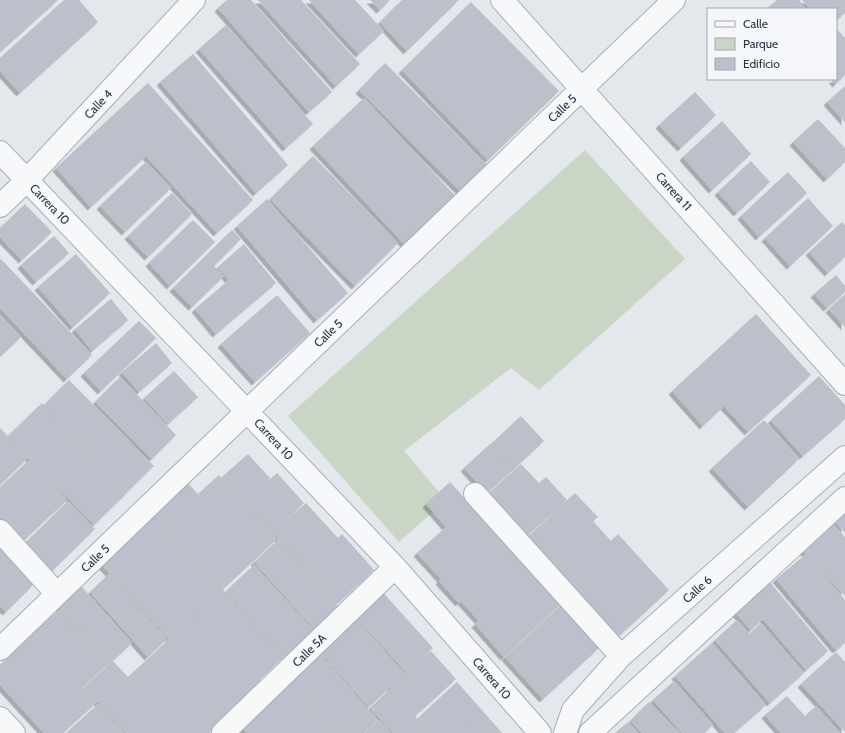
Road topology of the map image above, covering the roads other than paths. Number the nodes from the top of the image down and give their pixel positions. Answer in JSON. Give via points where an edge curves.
{"nodes":[{"id":1,"x":194,"y":0,"type":"edge"},
{"id":2,"x":502,"y":0,"type":"edge"},
{"id":3,"x":674,"y":0,"type":"edge"},
{"id":4,"x":582,"y":88,"type":"junction"},
{"id":5,"x":0,"y":152,"type":"edge"},
{"id":6,"x":27,"y":180,"type":"junction"},
{"id":7,"x":0,"y":206,"type":"edge"},
{"id":8,"x":845,"y":384,"type":"edge"},
{"id":9,"x":247,"y":411,"type":"junction"},
{"id":10,"x":845,"y":457,"type":"edge"},
{"id":11,"x":475,"y":494,"type":"dead end"},
{"id":12,"x":845,"y":498,"type":"edge"},
{"id":13,"x":0,"y":531,"type":"edge"},
{"id":14,"x":395,"y":567,"type":"junction"},
{"id":15,"x":57,"y":594,"type":"junction"},
{"id":16,"x":0,"y":649,"type":"edge"},
{"id":17,"x":621,"y":656,"type":"junction"},
{"id":18,"x":0,"y":718,"type":"edge"},
{"id":19,"x":14,"y":733,"type":"edge"},
{"id":20,"x":222,"y":733,"type":"edge"},
{"id":21,"x":540,"y":733,"type":"edge"},
{"id":22,"x":565,"y":733,"type":"edge"},
{"id":23,"x":590,"y":733,"type":"edge"}],
"edges":[{"from":1,"to":6,"type":"street","name":"Calle 4"},
{"from":2,"to":4,"type":"street","name":"Carrera 11"},
{"from":3,"to":4,"type":"street","name":"Calle 5"},
{"from":4,"to":8,"type":"street","name":"Carrera 11"},
{"from":4,"to":9,"type":"street","name":"Calle 5"},
{"from":5,"to":6,"type":"street","name":"Carrera 10"},
{"from":6,"to":7,"type":"street","name":"Calle 4"},
{"from":6,"to":9,"type":"street","name":"Carrera 10"},
{"from":9,"to":14,"type":"street","name":"Carrera 10"},
{"from":9,"to":15,"type":"street","name":"Calle 5"},
{"from":10,"to":17,"type":"street","name":"Calle 6"},
{"from":11,"to":17,"type":"street"},
{"from":12,"to":23,"type":"street"},
{"from":13,"to":15,"type":"street"},
{"from":14,"to":20,"type":"street","name":"Calle 5A"},
{"from":14,"to":21,"type":"street","name":"Carrera 10"},
{"from":15,"to":16,"type":"street","name":"Calle 5"},
{"from":17,"to":22,"type":"street","name":"Calle 6","via":[[574,710]]},
{"from":18,"to":19,"type":"street"}]}
